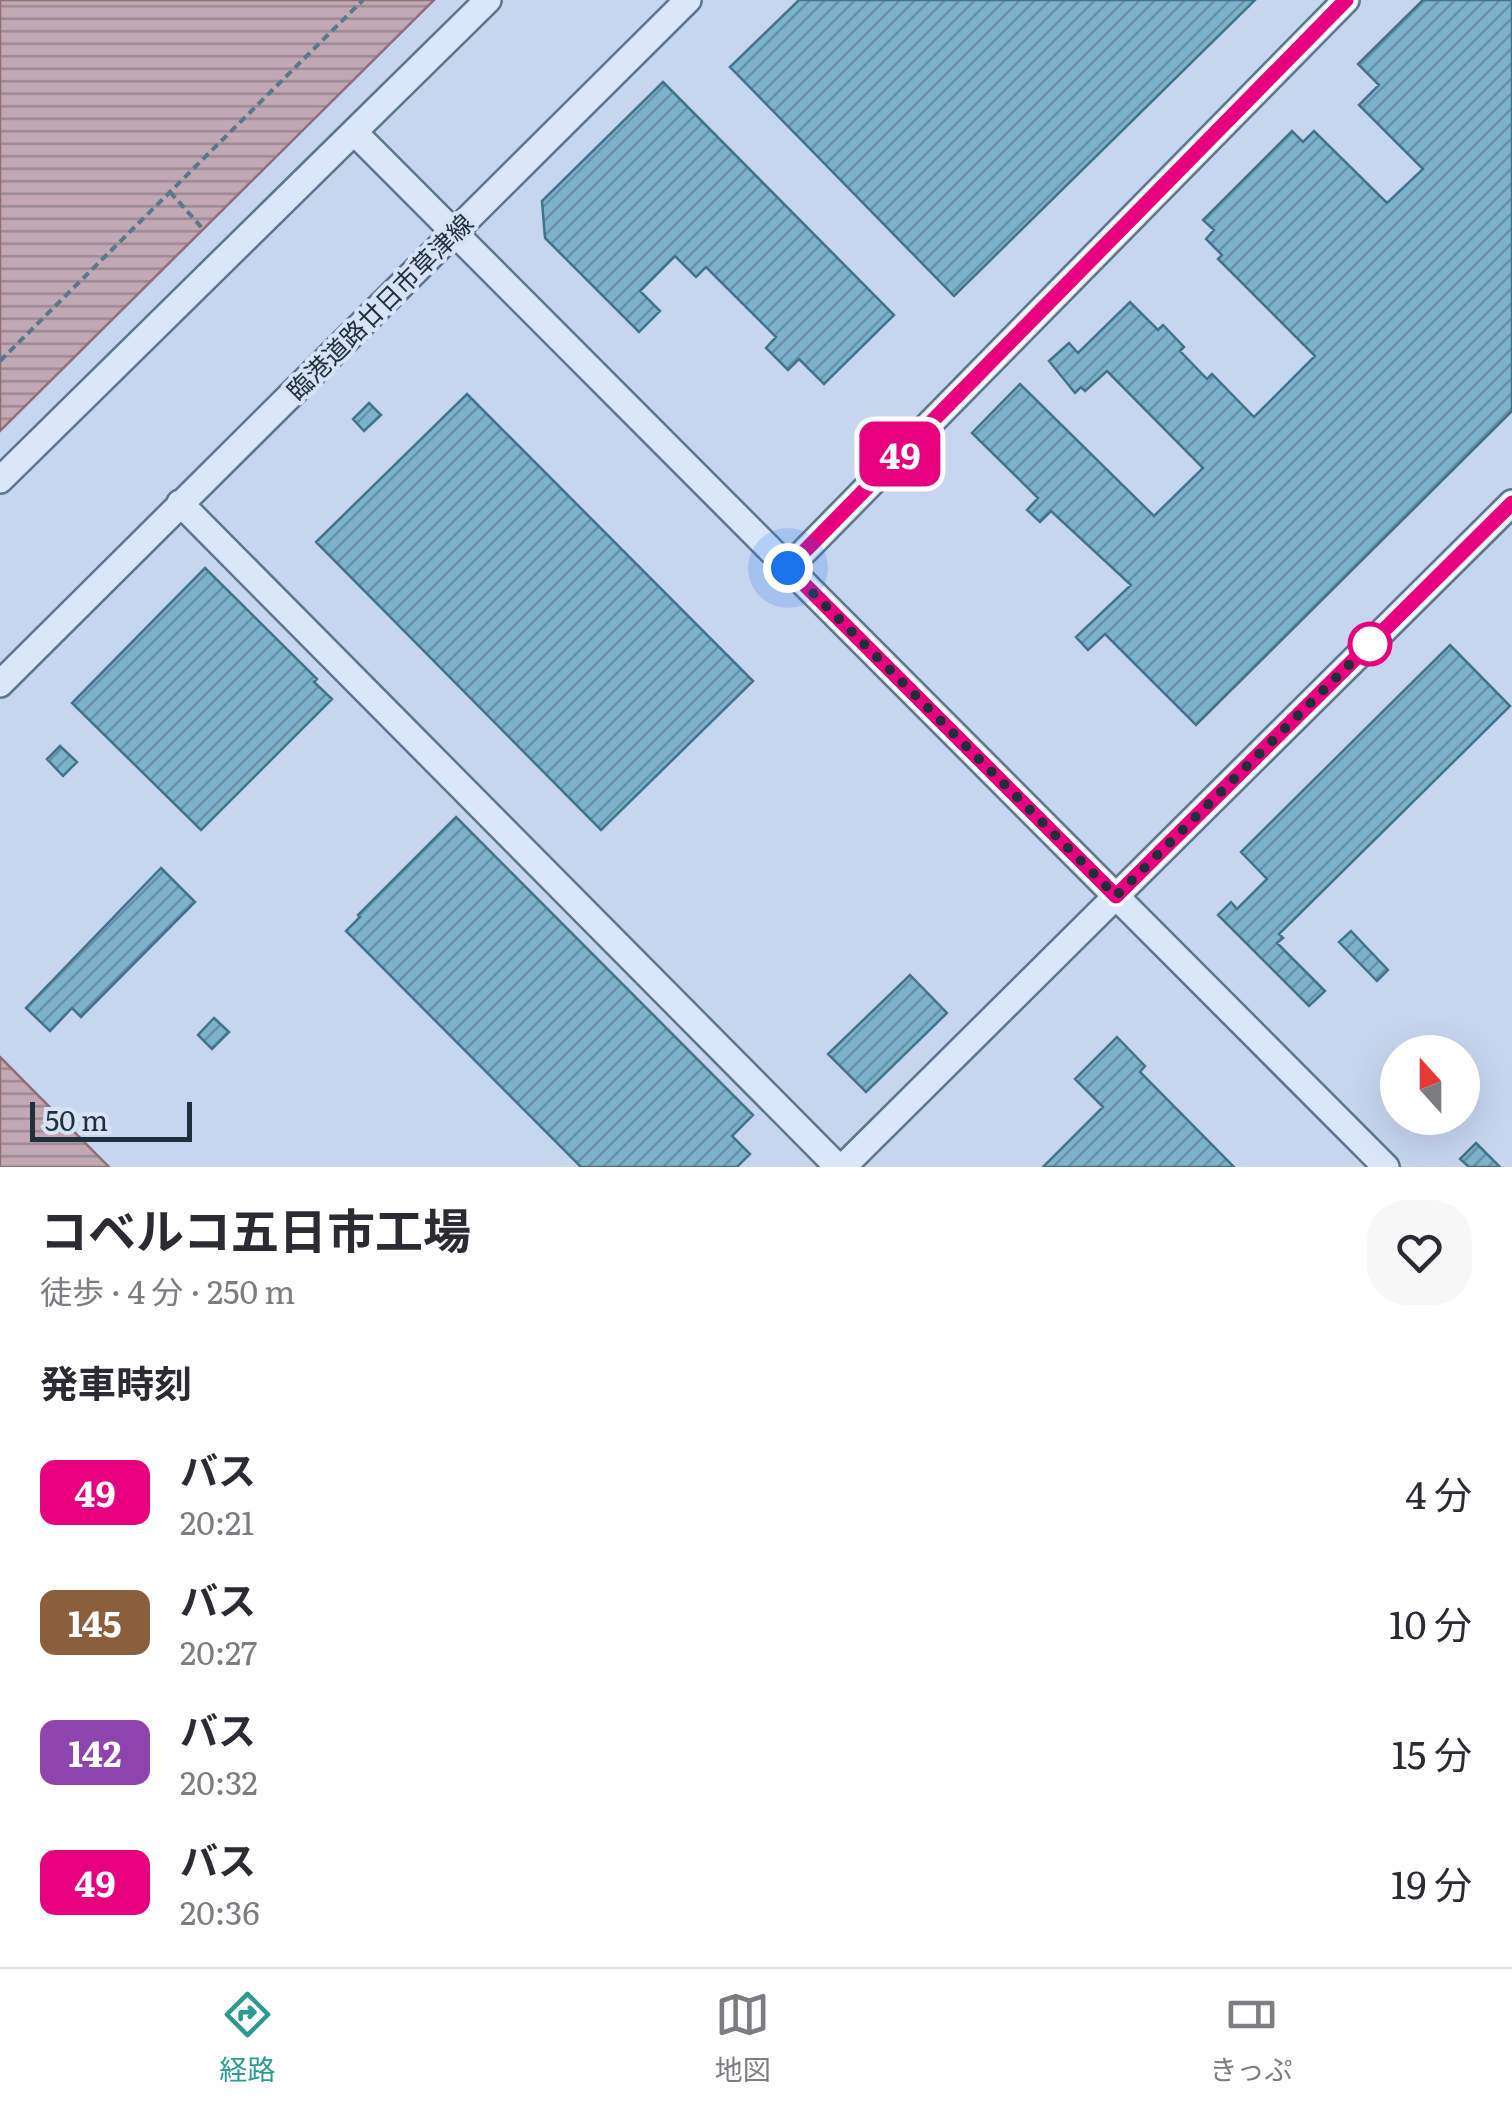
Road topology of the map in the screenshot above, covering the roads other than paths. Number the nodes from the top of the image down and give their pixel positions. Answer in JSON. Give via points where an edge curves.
{"nodes":[{"id":1,"x":488,"y":0,"type":"edge"},
{"id":2,"x":688,"y":0,"type":"edge"},
{"id":3,"x":1346,"y":0,"type":"edge"},
{"id":4,"x":354,"y":132,"type":"junction"},
{"id":5,"x":453,"y":232,"type":"junction"},
{"id":6,"x":0,"y":480,"type":"edge"},
{"id":7,"x":180,"y":503,"type":"junction"},
{"id":8,"x":1512,"y":503,"type":"edge"},
{"id":9,"x":788,"y":568,"type":"junction"},
{"id":10,"x":0,"y":684,"type":"edge"},
{"id":11,"x":1116,"y":896,"type":"junction"},
{"id":12,"x":840,"y":1167,"type":"edge"},
{"id":13,"x":1386,"y":1167,"type":"edge"}],
"edges":[{"from":1,"to":4,"type":"street"},
{"from":2,"to":5,"type":"street","name":"臨港道路廿日市草津線"},
{"from":3,"to":9,"type":"street"},
{"from":4,"to":5,"type":"street"},
{"from":4,"to":6,"type":"street"},
{"from":5,"to":7,"type":"street","name":"臨港道路廿日市草津線"},
{"from":5,"to":9,"type":"street"},
{"from":7,"to":10,"type":"street","name":"臨港道路廿日市草津線"},
{"from":7,"to":12,"type":"street"},
{"from":8,"to":11,"type":"street"},
{"from":9,"to":11,"type":"street"},
{"from":11,"to":12,"type":"street"},
{"from":11,"to":13,"type":"street"}]}
